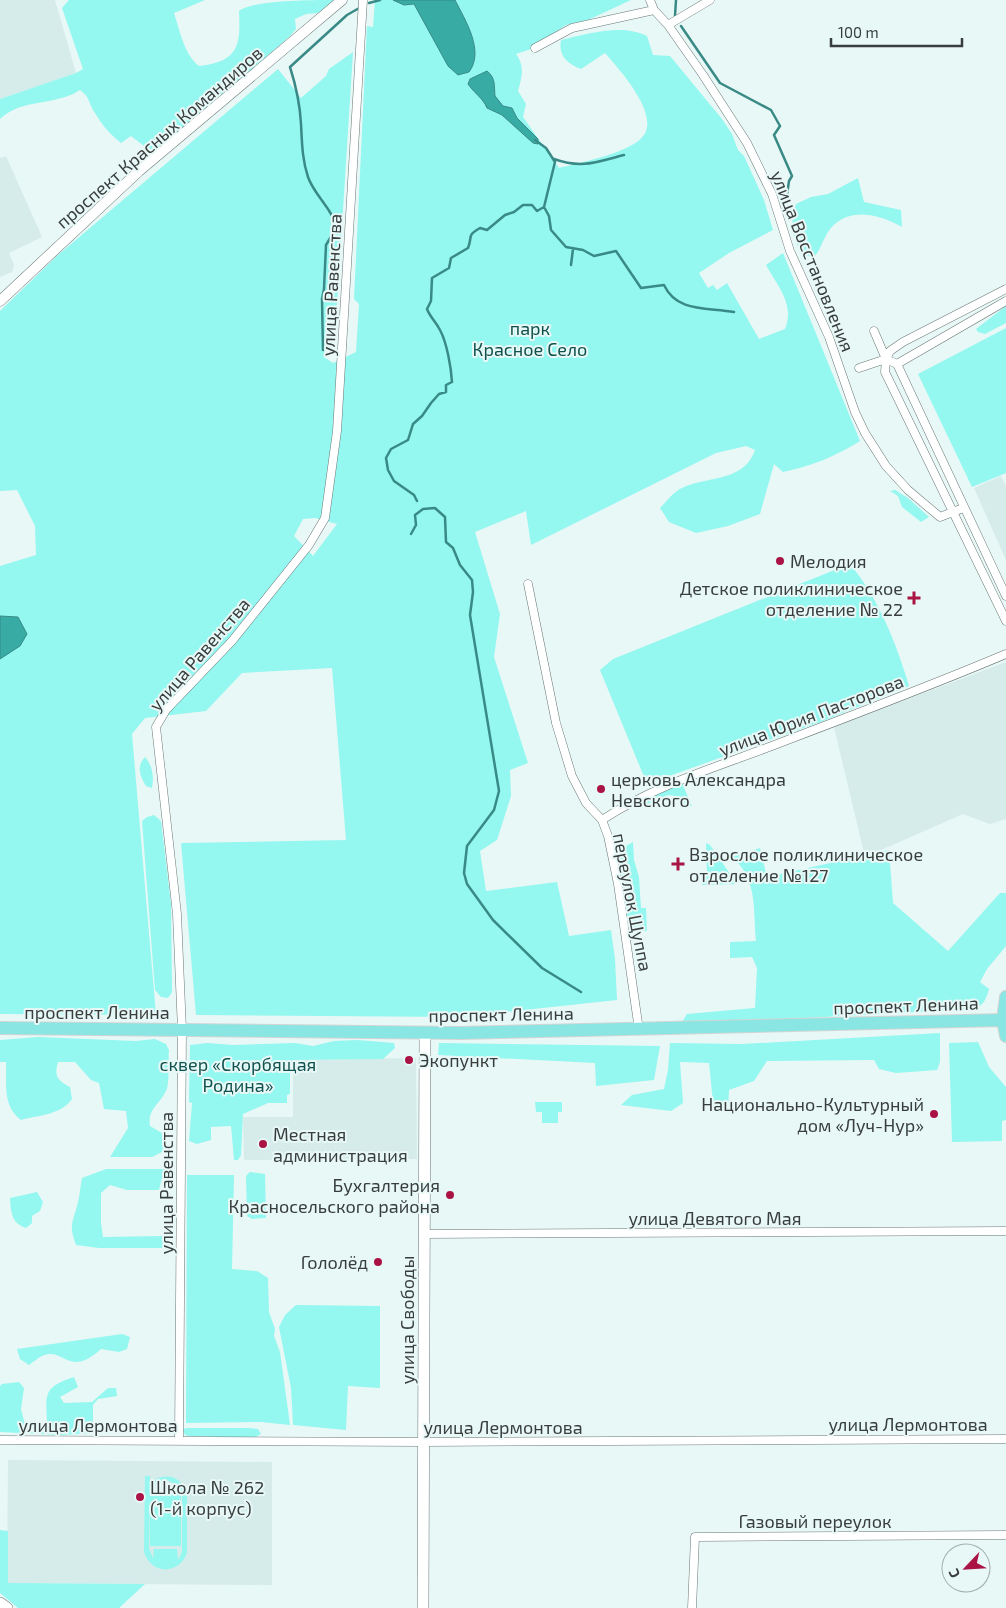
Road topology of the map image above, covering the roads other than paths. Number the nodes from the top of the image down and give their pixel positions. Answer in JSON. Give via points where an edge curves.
{"nodes":[{"id":1,"x":342,"y":0,"type":"edge"},
{"id":2,"x":363,"y":0,"type":"edge"},
{"id":3,"x":650,"y":0,"type":"edge"},
{"id":4,"x":710,"y":0,"type":"edge"},
{"id":5,"x":654,"y":10,"type":"junction"},
{"id":6,"x":668,"y":25,"type":"junction"},
{"id":7,"x":535,"y":48,"type":"dead end"},
{"id":8,"x":1006,"y":289,"type":"edge"},
{"id":9,"x":0,"y":301,"type":"edge"},
{"id":10,"x":1006,"y":301,"type":"edge"},
{"id":11,"x":874,"y":331,"type":"dead end"},
{"id":12,"x":886,"y":359,"type":"junction"},
{"id":13,"x":897,"y":364,"type":"junction"},
{"id":14,"x":859,"y":368,"type":"dead end"},
{"id":15,"x":964,"y":508,"type":"junction"},
{"id":16,"x":954,"y":512,"type":"junction"},
{"id":17,"x":528,"y":584,"type":"dead end"},
{"id":18,"x":1006,"y":596,"type":"edge"},
{"id":19,"x":1004,"y":611,"type":"edge"},
{"id":20,"x":1006,"y":621,"type":"edge"},
{"id":21,"x":1006,"y":654,"type":"edge"},
{"id":22,"x":602,"y":820,"type":"junction"},
{"id":23,"x":1006,"y":997,"type":"edge"},
{"id":24,"x":1003,"y":1020,"type":"junction"},
{"id":25,"x":0,"y":1028,"type":"edge"},
{"id":26,"x":182,"y":1030,"type":"junction"},
{"id":27,"x":639,"y":1030,"type":"junction"},
{"id":28,"x":425,"y":1033,"type":"junction"},
{"id":29,"x":1006,"y":1036,"type":"edge"},
{"id":30,"x":1006,"y":1231,"type":"edge"},
{"id":31,"x":425,"y":1234,"type":"junction"},
{"id":32,"x":1006,"y":1438,"type":"edge"},
{"id":33,"x":179,"y":1439,"type":"junction"},
{"id":34,"x":0,"y":1440,"type":"edge"},
{"id":35,"x":424,"y":1442,"type":"junction"},
{"id":36,"x":1006,"y":1535,"type":"edge"},
{"id":37,"x":0,"y":1603,"type":"edge"},
{"id":38,"x":7,"y":1608,"type":"edge"},
{"id":39,"x":423,"y":1608,"type":"edge"},
{"id":40,"x":692,"y":1608,"type":"edge"}],
"edges":[{"from":1,"to":9,"type":"street","name":"проспект Красных Командиров","via":[[139,171]]},
{"from":2,"to":26,"type":"street","name":"улица Равенства","via":[[338,423],[325,518],[309,545],[232,641],[166,710],[156,727],[177,914]]},
{"from":3,"to":5,"type":"street","name":"улица Восстановления"},
{"from":4,"to":6,"type":"street"},
{"from":5,"to":6,"type":"street","name":"улица Восстановления"},
{"from":5,"to":7,"type":"street","via":[[572,28]]},
{"from":6,"to":16,"type":"street","name":"улица Восстановления","via":[[751,152],[772,194],[790,251],[829,337],[865,433],[886,466],[908,490],[940,517]]},
{"from":8,"to":12,"type":"street","via":[[890,350]]},
{"from":10,"to":13,"type":"street"},
{"from":11,"to":12,"type":"street"},
{"from":12,"to":13,"type":"street"},
{"from":12,"to":14,"type":"street"},
{"from":12,"to":16,"type":"street","via":[[885,372]]},
{"from":13,"to":15,"type":"street"},
{"from":15,"to":16,"type":"street","name":"улица Восстановления"},
{"from":15,"to":18,"type":"street"},
{"from":16,"to":19,"type":"street"},
{"from":17,"to":22,"type":"street","name":"переулок Щуппа","via":[[556,722],[572,776],[586,803]]},
{"from":19,"to":20,"type":"street"},
{"from":21,"to":22,"type":"street","name":"улица Юрия Пасторова","via":[[910,694],[688,777],[634,801]]},
{"from":22,"to":27,"type":"street","name":"переулок Щуппа","via":[[618,884]]},
{"from":23,"to":24,"type":"main road"},
{"from":24,"to":27,"type":"main road","name":"проспект Ленина"},
{"from":24,"to":29,"type":"main road"},
{"from":25,"to":26,"type":"main road","name":"проспект Ленина"},
{"from":26,"to":28,"type":"main road","name":"проспект Ленина"},
{"from":26,"to":33,"type":"street","name":"улица Равенства"},
{"from":27,"to":28,"type":"main road","name":"проспект Ленина"},
{"from":28,"to":31,"type":"main road","name":"улица Свободы"},
{"from":30,"to":31,"type":"street","name":"улица Девятого Мая"},
{"from":31,"to":35,"type":"main road","name":"улица Свободы"},
{"from":32,"to":35,"type":"street","name":"улица Лермонтова"},
{"from":33,"to":34,"type":"street","name":"улица Лермонтова"},
{"from":33,"to":35,"type":"street","name":"улица Лермонтова"},
{"from":35,"to":39,"type":"main road","name":"улица Свободы"},
{"from":36,"to":40,"type":"street","name":"Газовый переулок","via":[[695,1537]]},
{"from":37,"to":38,"type":"main road"}]}
